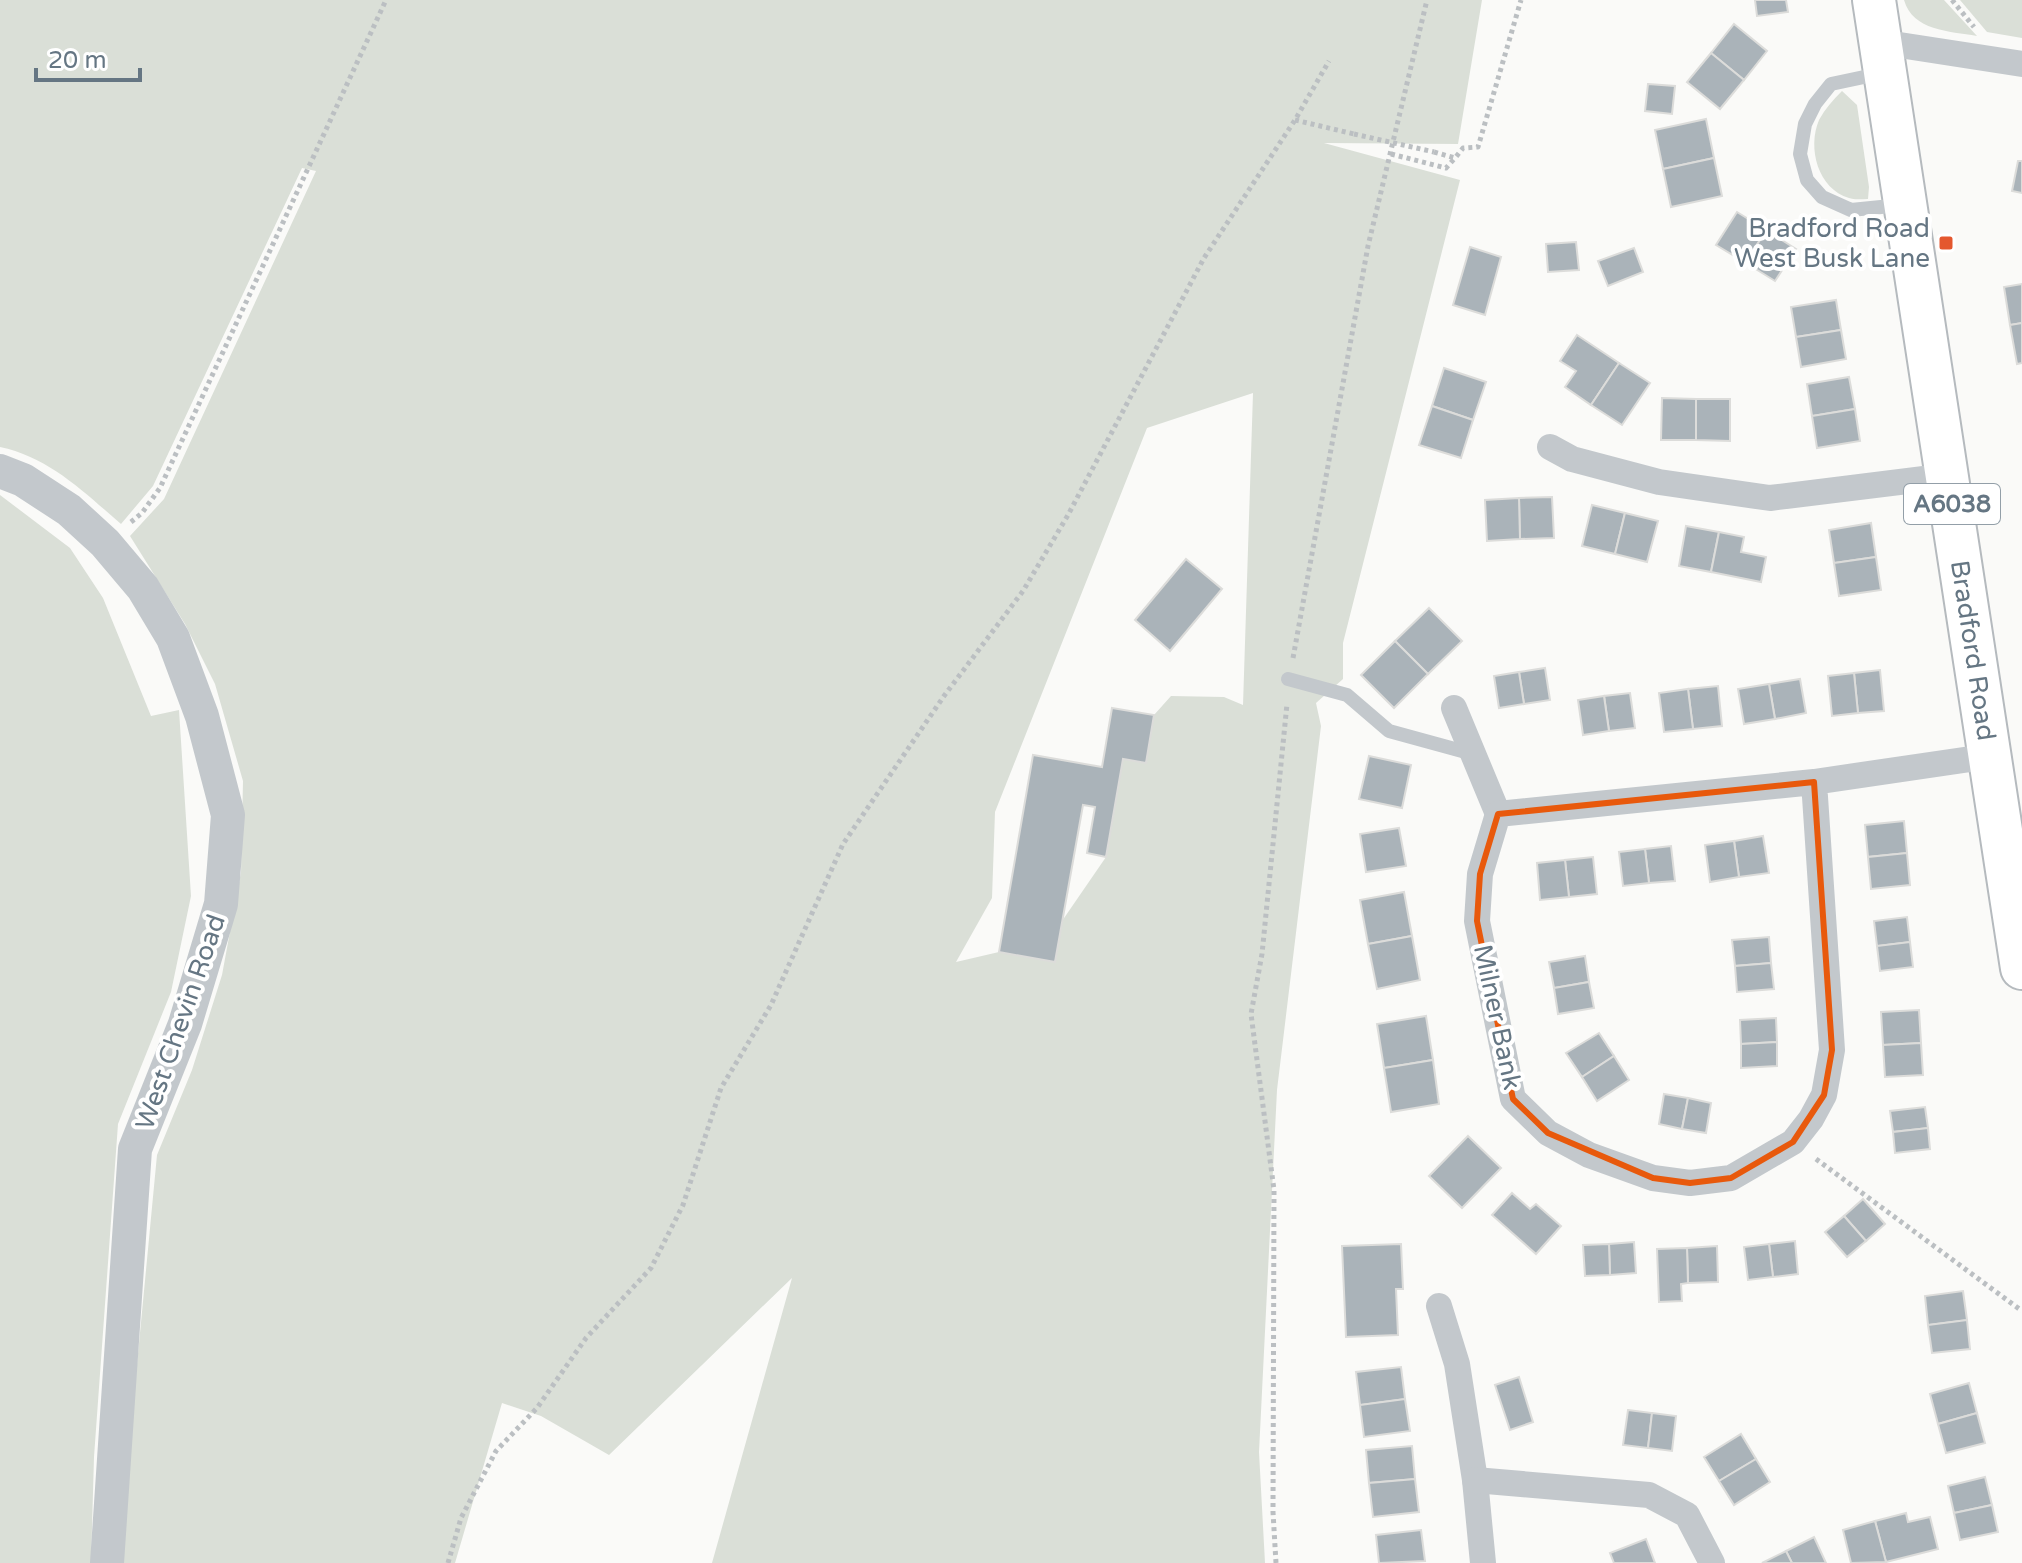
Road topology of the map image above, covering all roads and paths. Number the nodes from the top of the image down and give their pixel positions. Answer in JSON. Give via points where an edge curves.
{"nodes":[{"id":1,"x":386,"y":0,"type":"edge"},
{"id":2,"x":1427,"y":0,"type":"edge"},
{"id":3,"x":1521,"y":0,"type":"edge"},
{"id":4,"x":1874,"y":0,"type":"edge"},
{"id":5,"x":1882,"y":57,"type":"junction"},
{"id":6,"x":1329,"y":61,"type":"dead end"},
{"id":7,"x":2022,"y":64,"type":"edge"},
{"id":8,"x":1295,"y":120,"type":"junction"},
{"id":9,"x":1390,"y":154,"type":"junction"},
{"id":10,"x":1455,"y":158,"type":"junction"},
{"id":11,"x":1905,"y":205,"type":"junction"},
{"id":12,"x":1550,"y":447,"type":"dead end"},
{"id":13,"x":0,"y":471,"type":"edge"},
{"id":14,"x":1948,"y":476,"type":"junction"},
{"id":15,"x":105,"y":543,"type":"junction"},
{"id":16,"x":1288,"y":679,"type":"junction"},
{"id":17,"x":1454,"y":708,"type":"dead end"},
{"id":18,"x":1475,"y":754,"type":"junction"},
{"id":19,"x":1991,"y":756,"type":"junction"},
{"id":20,"x":1814,"y":782,"type":"junction"},
{"id":21,"x":1498,"y":814,"type":"junction"},
{"id":22,"x":2022,"y":968,"type":"edge"},
{"id":23,"x":1793,"y":1142,"type":"junction"},
{"id":24,"x":1439,"y":1306,"type":"dead end"},
{"id":25,"x":2022,"y":1311,"type":"edge"},
{"id":26,"x":1475,"y":1480,"type":"junction"},
{"id":27,"x":107,"y":1563,"type":"edge"},
{"id":28,"x":448,"y":1563,"type":"edge"},
{"id":29,"x":1276,"y":1563,"type":"edge"},
{"id":30,"x":1483,"y":1563,"type":"edge"},
{"id":31,"x":1712,"y":1563,"type":"edge"}],
"edges":[{"from":1,"to":15,"type":"path","via":[[160,488],[142,513]]},
{"from":2,"to":9,"type":"path"},
{"from":3,"to":10,"type":"path","via":[[1478,147],[1463,148]]},
{"from":4,"to":5,"type":"main road","name":"Bradford Road","number":"A6038"},
{"from":5,"to":7,"type":"street"},
{"from":5,"to":11,"type":"main road","name":"Bradford Road","number":"A6038"},
{"from":5,"to":11,"type":"lane","via":[[1863,75],[1831,84],[1805,124],[1800,154],[1807,180],[1822,197],[1851,210]]},
{"from":6,"to":8,"type":"path"},
{"from":8,"to":10,"type":"path","bridge":true},
{"from":8,"to":28,"type":"path","via":[[1204,258],[1023,591],[843,844],[771,1005],[721,1088],[683,1205],[651,1268],[586,1338],[537,1408],[496,1451],[461,1518]]},
{"from":9,"to":10,"type":"path","via":[[1446,168]]},
{"from":9,"to":16,"type":"path","via":[[1368,246]]},
{"from":11,"to":14,"type":"main road","name":"Bradford Road","number":"A6038"},
{"from":12,"to":14,"type":"street","via":[[1572,459],[1659,482],[1770,498]]},
{"from":13,"to":15,"type":"street","name":"West Chevin Road","via":[[69,510]]},
{"from":14,"to":19,"type":"main road","name":"Bradford Road","number":"A6038"},
{"from":15,"to":27,"type":"street","name":"West Chevin Road","via":[[143,588],[173,638],[202,716],[228,815],[221,904],[185,1024],[135,1149]]},
{"from":16,"to":18,"type":"lane","via":[[1347,695],[1389,731]]},
{"from":16,"to":29,"type":"path","via":[[1262,954],[1251,1014],[1274,1190]]},
{"from":17,"to":18,"type":"street"},
{"from":18,"to":21,"type":"street"},
{"from":19,"to":20,"type":"street"},
{"from":19,"to":22,"type":"main road","name":"Bradford Road","number":"A6038"},
{"from":20,"to":21,"type":"street"},
{"from":20,"to":23,"type":"street","name":"Milner Bank","via":[[1832,1050],[1824,1095]]},
{"from":21,"to":23,"type":"street","name":"Milner Bank","via":[[1480,874],[1477,921],[1513,1099],[1548,1133],[1589,1155],[1653,1178],[1690,1183],[1731,1178]]},
{"from":23,"to":25,"type":"path"},
{"from":24,"to":26,"type":"street","via":[[1457,1364]]},
{"from":26,"to":30,"type":"street"},
{"from":26,"to":31,"type":"street","via":[[1649,1495],[1687,1515]]}]}
